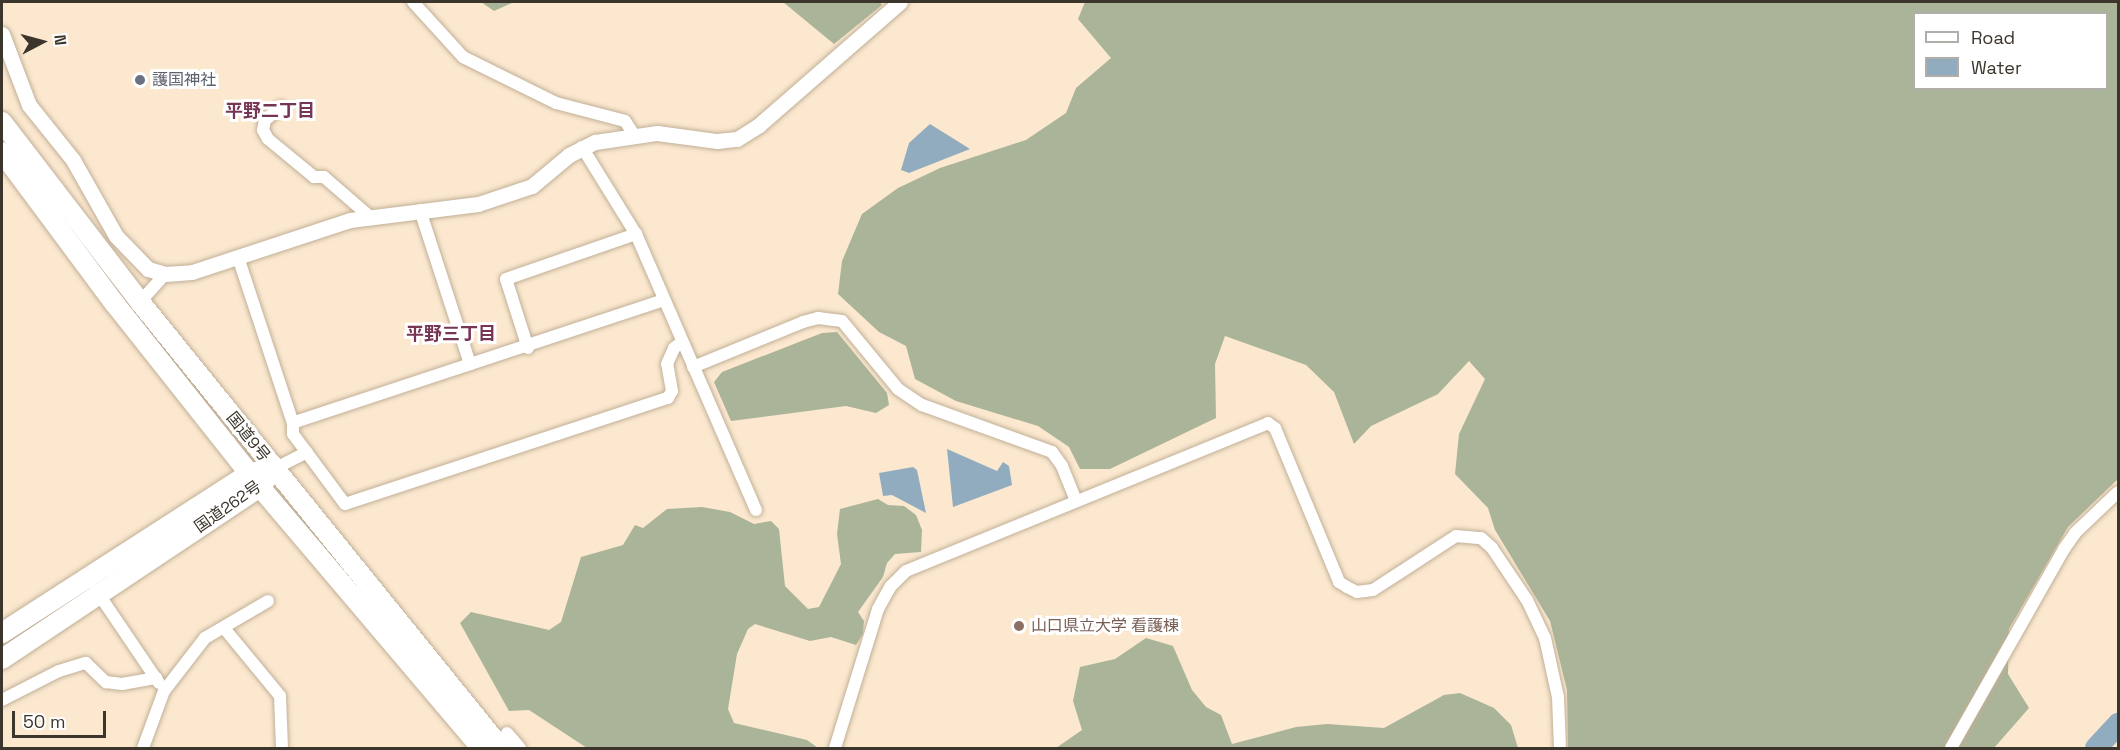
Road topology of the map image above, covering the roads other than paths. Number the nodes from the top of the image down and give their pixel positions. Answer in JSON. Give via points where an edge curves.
{"nodes":[{"id":1,"x":413,"y":2,"type":"edge"},
{"id":2,"x":900,"y":2,"type":"edge"},
{"id":3,"x":2,"y":34,"type":"edge"},
{"id":4,"x":281,"y":107,"type":"dead end"},
{"id":5,"x":2,"y":122,"type":"edge"},
{"id":6,"x":634,"y":135,"type":"junction"},
{"id":7,"x":582,"y":147,"type":"junction"},
{"id":8,"x":2,"y":152,"type":"edge"},
{"id":9,"x":420,"y":210,"type":"junction"},
{"id":10,"x":369,"y":216,"type":"junction"},
{"id":11,"x":636,"y":234,"type":"junction"},
{"id":12,"x":238,"y":257,"type":"junction"},
{"id":13,"x":165,"y":274,"type":"junction"},
{"id":14,"x":664,"y":300,"type":"junction"},
{"id":15,"x":140,"y":302,"type":"junction"},
{"id":16,"x":682,"y":342,"type":"junction"},
{"id":17,"x":528,"y":348,"type":"junction"},
{"id":18,"x":470,"y":364,"type":"junction"},
{"id":19,"x":693,"y":368,"type":"junction"},
{"id":20,"x":293,"y":423,"type":"junction"},
{"id":21,"x":307,"y":452,"type":"junction"},
{"id":22,"x":274,"y":469,"type":"junction"},
{"id":23,"x":255,"y":480,"type":"junction"},
{"id":24,"x":2118,"y":492,"type":"edge"},
{"id":25,"x":1076,"y":501,"type":"junction"},
{"id":26,"x":756,"y":510,"type":"dead end"},
{"id":27,"x":87,"y":575,"type":"junction"},
{"id":28,"x":99,"y":594,"type":"junction"},
{"id":29,"x":268,"y":601,"type":"dead end"},
{"id":30,"x":224,"y":628,"type":"junction"},
{"id":31,"x":2,"y":633,"type":"edge"},
{"id":32,"x":2,"y":659,"type":"edge"},
{"id":33,"x":156,"y":678,"type":"junction"},
{"id":34,"x":164,"y":691,"type":"junction"},
{"id":35,"x":2,"y":700,"type":"edge"},
{"id":36,"x":504,"y":741,"type":"edge"},
{"id":37,"x":143,"y":748,"type":"edge"},
{"id":38,"x":282,"y":748,"type":"edge"},
{"id":39,"x":481,"y":748,"type":"edge"},
{"id":40,"x":520,"y":748,"type":"edge"},
{"id":41,"x":835,"y":748,"type":"edge"},
{"id":42,"x":1560,"y":748,"type":"edge"},
{"id":43,"x":1952,"y":748,"type":"edge"}],
"edges":[{"from":1,"to":6,"type":"street","via":[[463,57],[556,103],[624,121]]},
{"from":2,"to":6,"type":"street","via":[[748,134],[727,141],[657,133]]},
{"from":3,"to":13,"type":"street","via":[[29,105],[73,160],[116,236],[148,268]]},
{"from":4,"to":10,"type":"street","via":[[265,120],[263,130],[268,139],[314,177],[324,177]]},
{"from":5,"to":15,"type":"highway","name":"国道9号"},
{"from":6,"to":7,"type":"street"},
{"from":7,"to":9,"type":"street","via":[[526,188],[478,204]]},
{"from":7,"to":11,"type":"street"},
{"from":8,"to":23,"type":"highway","name":"国道9号","via":[[115,304]]},
{"from":9,"to":10,"type":"street"},
{"from":9,"to":18,"type":"street"},
{"from":10,"to":12,"type":"street"},
{"from":11,"to":14,"type":"street"},
{"from":11,"to":17,"type":"street","via":[[506,279]]},
{"from":12,"to":13,"type":"street","via":[[192,272]]},
{"from":12,"to":20,"type":"street"},
{"from":13,"to":15,"type":"street"},
{"from":14,"to":16,"type":"street"},
{"from":14,"to":17,"type":"street"},
{"from":15,"to":22,"type":"highway","name":"国道9号"},
{"from":16,"to":19,"type":"street"},
{"from":16,"to":21,"type":"street","via":[[674,348],[667,364],[672,391],[668,398],[345,504]]},
{"from":17,"to":18,"type":"street"},
{"from":18,"to":20,"type":"street"},
{"from":19,"to":25,"type":"street","via":[[803,322],[818,318],[842,321],[892,383],[922,405],[1052,452]]},
{"from":19,"to":26,"type":"street"},
{"from":20,"to":21,"type":"street","via":[[293,434]]},
{"from":21,"to":22,"type":"street"},
{"from":22,"to":23,"type":"highway","name":"国道262号"},
{"from":22,"to":36,"type":"highway","name":"国道9号"},
{"from":23,"to":27,"type":"highway","name":"国道262号"},
{"from":23,"to":28,"type":"highway","name":"国道262号"},
{"from":23,"to":39,"type":"highway","name":"国道9号"},
{"from":24,"to":43,"type":"street","via":[[2064,549]]},
{"from":25,"to":41,"type":"street","via":[[906,571],[891,586],[878,609]]},
{"from":25,"to":42,"type":"street","via":[[1268,423],[1275,428],[1339,582],[1347,587],[1357,592],[1373,590],[1456,536],[1475,536],[1492,548],[1527,600],[1545,638],[1558,697]]},
{"from":27,"to":28,"type":"street"},
{"from":27,"to":31,"type":"highway","name":"国道262号"},
{"from":28,"to":32,"type":"highway","name":"国道262号"},
{"from":28,"to":33,"type":"street"},
{"from":29,"to":30,"type":"street"},
{"from":30,"to":34,"type":"street","via":[[205,638]]},
{"from":30,"to":38,"type":"street","via":[[280,696]]},
{"from":33,"to":34,"type":"street"},
{"from":33,"to":35,"type":"street","via":[[122,684],[106,682],[86,663],[59,671]]},
{"from":34,"to":37,"type":"street"},
{"from":36,"to":40,"type":"street"}]}
